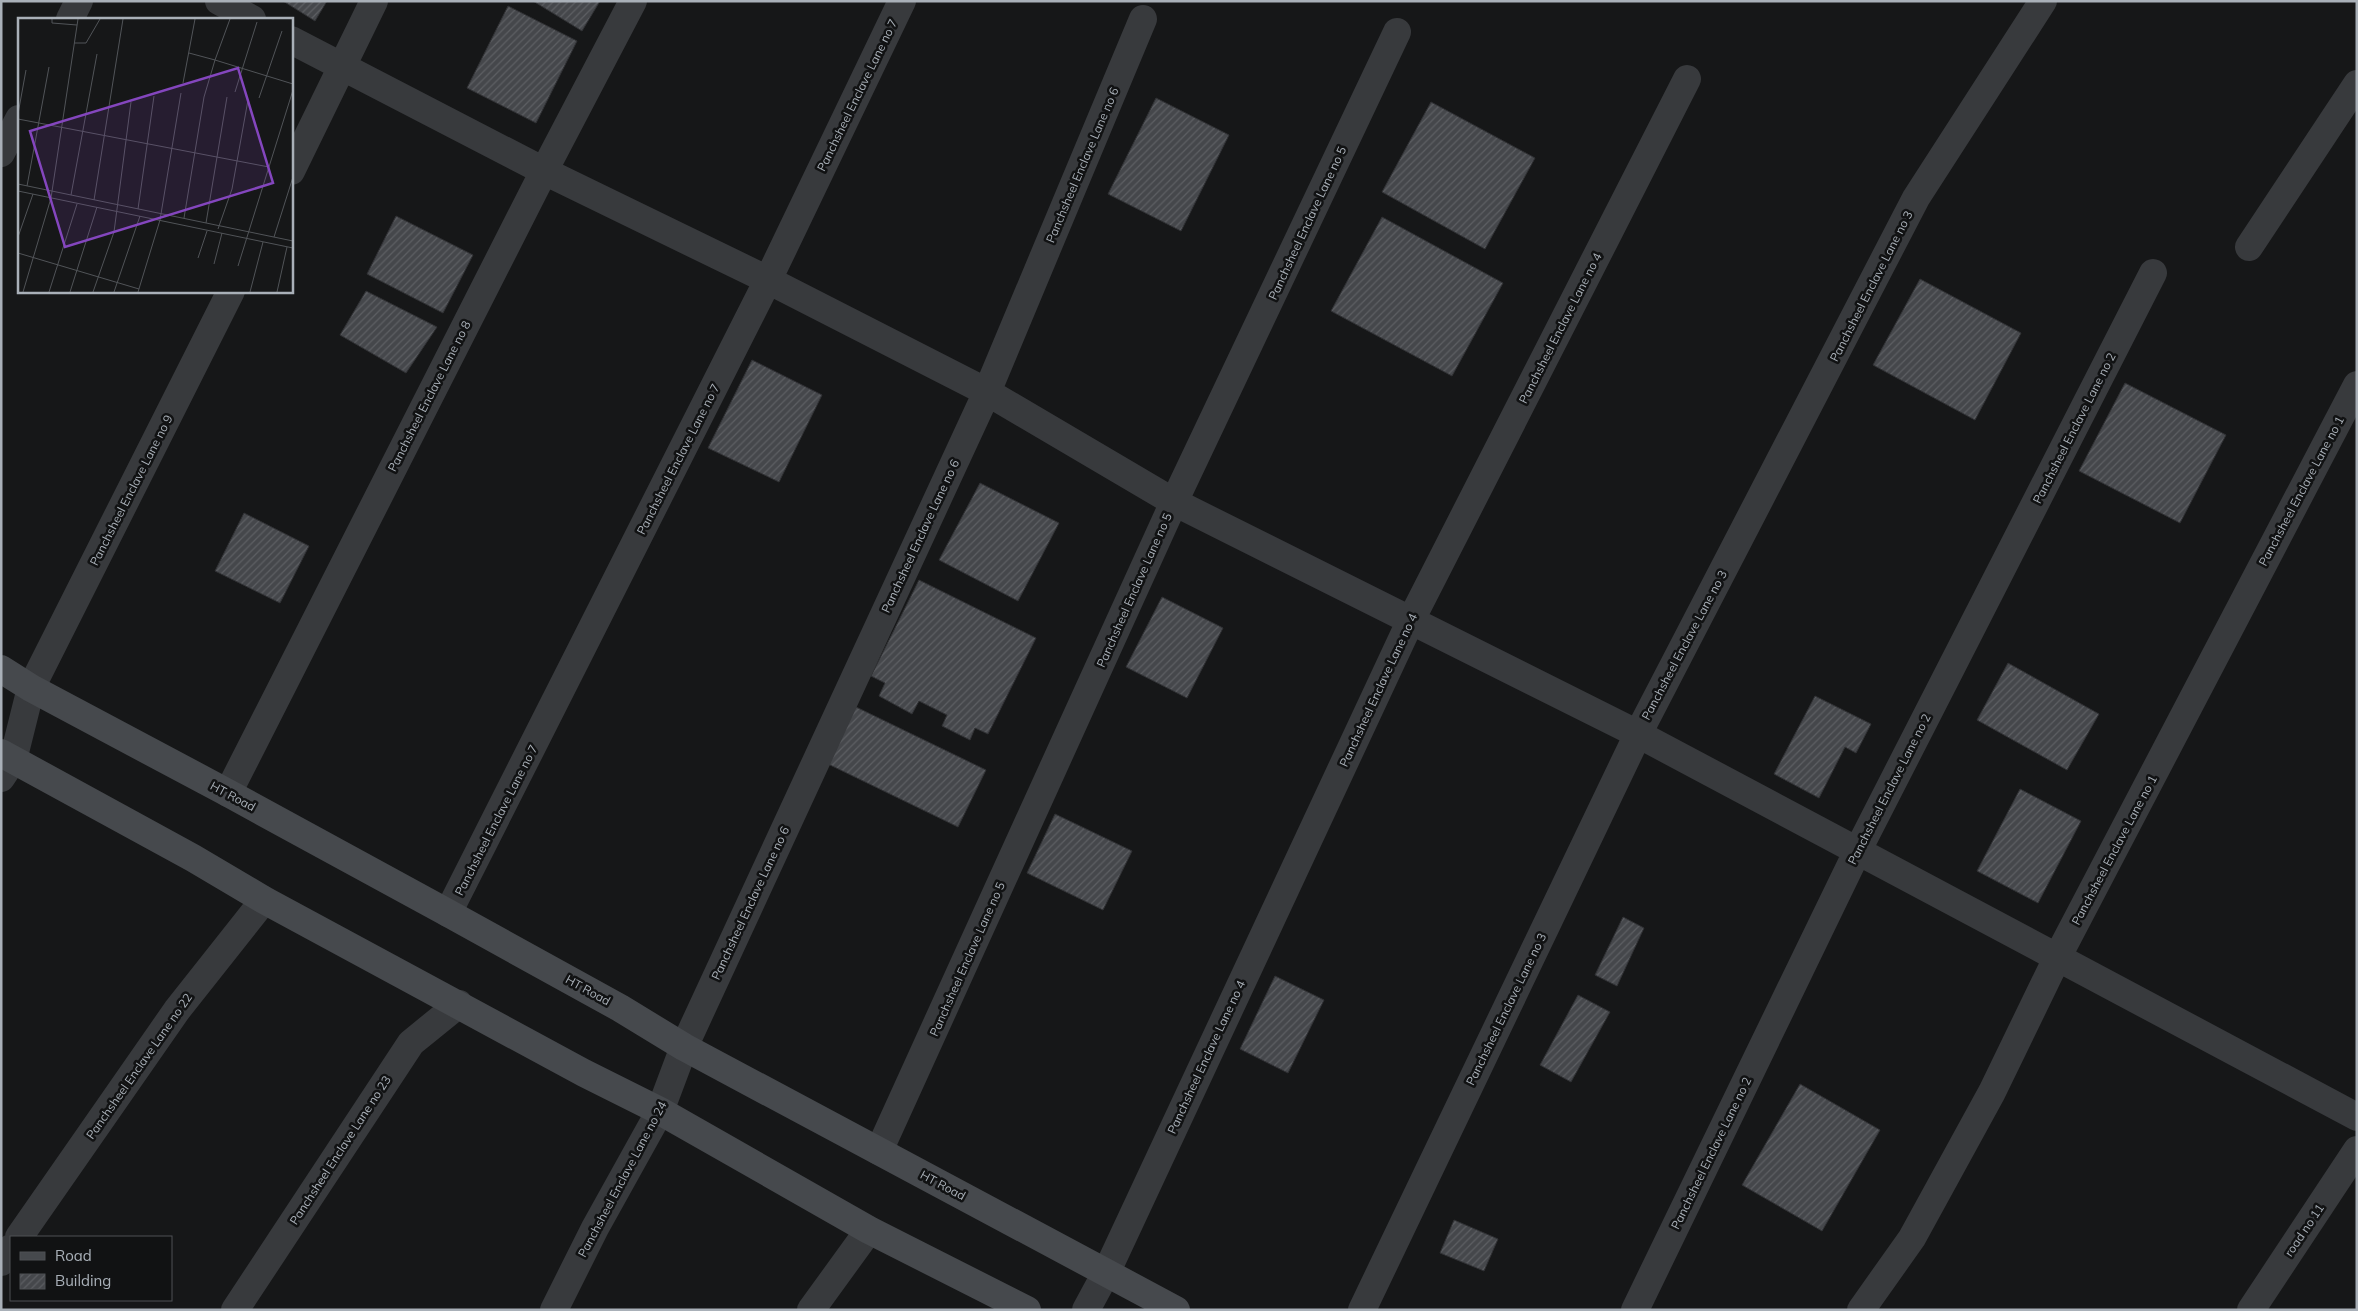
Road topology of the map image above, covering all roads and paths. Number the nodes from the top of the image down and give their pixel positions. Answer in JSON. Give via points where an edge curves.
{"nodes":[{"id":1,"x":79,"y":1,"type":"edge"},
{"id":2,"x":220,"y":1,"type":"edge"},
{"id":3,"x":374,"y":1,"type":"edge"},
{"id":4,"x":633,"y":1,"type":"edge"},
{"id":5,"x":902,"y":1,"type":"edge"},
{"id":6,"x":2043,"y":1,"type":"edge"},
{"id":7,"x":70,"y":18,"type":"edge"},
{"id":8,"x":250,"y":18,"type":"edge"},
{"id":9,"x":1143,"y":19,"type":"dead end"},
{"id":10,"x":1397,"y":32,"type":"dead end"},
{"id":11,"x":292,"y":41,"type":"edge"},
{"id":12,"x":343,"y":68,"type":"junction"},
{"id":13,"x":1688,"y":79,"type":"dead end"},
{"id":14,"x":2357,"y":84,"type":"edge"},
{"id":15,"x":18,"y":121,"type":"edge"},
{"id":16,"x":1,"y":153,"type":"edge"},
{"id":17,"x":292,"y":170,"type":"edge"},
{"id":18,"x":544,"y":171,"type":"junction"},
{"id":19,"x":2249,"y":247,"type":"dead end"},
{"id":20,"x":2153,"y":273,"type":"dead end"},
{"id":21,"x":768,"y":280,"type":"junction"},
{"id":22,"x":230,"y":292,"type":"edge"},
{"id":23,"x":2357,"y":385,"type":"edge"},
{"id":24,"x":987,"y":392,"type":"junction"},
{"id":25,"x":1174,"y":502,"type":"junction"},
{"id":26,"x":1410,"y":622,"type":"junction"},
{"id":27,"x":1,"y":669,"type":"edge"},
{"id":28,"x":31,"y":688,"type":"junction"},
{"id":29,"x":1638,"y":734,"type":"junction"},
{"id":30,"x":5,"y":764,"type":"edge"},
{"id":31,"x":228,"y":793,"type":"junction"},
{"id":32,"x":1858,"y":850,"type":"junction"},
{"id":33,"x":264,"y":900,"type":"junction"},
{"id":34,"x":448,"y":913,"type":"junction"},
{"id":35,"x":2057,"y":958,"type":"junction"},
{"id":36,"x":459,"y":1004,"type":"junction"},
{"id":37,"x":684,"y":1046,"type":"junction"},
{"id":38,"x":660,"y":1111,"type":"junction"},
{"id":39,"x":2357,"y":1117,"type":"edge"},
{"id":40,"x":2357,"y":1150,"type":"edge"},
{"id":41,"x":879,"y":1151,"type":"junction"},
{"id":42,"x":869,"y":1230,"type":"junction"},
{"id":43,"x":20,"y":1236,"type":"edge"},
{"id":44,"x":10,"y":1249,"type":"edge"},
{"id":45,"x":1,"y":1262,"type":"edge"},
{"id":46,"x":1107,"y":1271,"type":"junction"},
{"id":47,"x":235,"y":1310,"type":"edge"},
{"id":48,"x":554,"y":1310,"type":"edge"},
{"id":49,"x":811,"y":1310,"type":"edge"},
{"id":50,"x":1027,"y":1310,"type":"edge"},
{"id":51,"x":1086,"y":1310,"type":"edge"},
{"id":52,"x":1176,"y":1310,"type":"edge"},
{"id":53,"x":1362,"y":1310,"type":"edge"},
{"id":54,"x":1635,"y":1310,"type":"edge"},
{"id":55,"x":1861,"y":1310,"type":"edge"},
{"id":56,"x":2251,"y":1310,"type":"edge"}],
"edges":[{"from":1,"to":7,"type":"street"},
{"from":2,"to":8,"type":"street"},
{"from":3,"to":12,"type":"street"},
{"from":4,"to":18,"type":"street","name":"Panchsheel Enclave Lane no 8"},
{"from":5,"to":21,"type":"street","name":"Panchsheel Enclave Lane no 7"},
{"from":6,"to":29,"type":"street","name":"Panchsheel Enclave Lane no 3","via":[[1916,198]]},
{"from":9,"to":24,"type":"street","name":"Panchsheel Enclave Lane no 6"},
{"from":10,"to":25,"type":"street","name":"Panchsheel Enclave Lane no 5"},
{"from":11,"to":12,"type":"street"},
{"from":12,"to":17,"type":"street"},
{"from":12,"to":18,"type":"street"},
{"from":13,"to":26,"type":"street","name":"Panchsheel Enclave Lane no 4"},
{"from":14,"to":19,"type":"street"},
{"from":15,"to":16,"type":"street"},
{"from":18,"to":21,"type":"street"},
{"from":18,"to":31,"type":"street","name":"Panchsheel Enclave Lane no 8"},
{"from":20,"to":32,"type":"street","name":"Panchsheel Enclave Lane no 2"},
{"from":21,"to":24,"type":"street"},
{"from":21,"to":34,"type":"street","name":"Panchsheel Enclave Lane no 7"},
{"from":22,"to":28,"type":"street","name":"Panchsheel Enclave Lane no 9"},
{"from":23,"to":35,"type":"street","name":"Panchsheel Enclave Lane no 1"},
{"from":24,"to":25,"type":"street"},
{"from":24,"to":37,"type":"street","name":"Panchsheel Enclave Lane no 6"},
{"from":25,"to":26,"type":"street"},
{"from":25,"to":41,"type":"street","name":"Panchsheel Enclave Lane no 5"},
{"from":26,"to":29,"type":"street"},
{"from":26,"to":46,"type":"street","name":"Panchsheel Enclave Lane no 4"},
{"from":27,"to":28,"type":"street","name":"HT Road"},
{"from":28,"to":30,"type":"street","name":"Panchsheel Enclave Lane no 9"},
{"from":28,"to":31,"type":"street","name":"HT Road"},
{"from":29,"to":32,"type":"street"},
{"from":29,"to":53,"type":"street","name":"Panchsheel Enclave Lane no 3"},
{"from":30,"to":33,"type":"street","via":[[193,858]]},
{"from":31,"to":34,"type":"street","name":"HT Road"},
{"from":32,"to":35,"type":"street"},
{"from":32,"to":54,"type":"street","name":"Panchsheel Enclave Lane no 2"},
{"from":33,"to":36,"type":"street"},
{"from":33,"to":43,"type":"street","name":"Panchsheel Enclave Lane no 22","via":[[177,1010]]},
{"from":34,"to":37,"type":"street","name":"HT Road"},
{"from":35,"to":39,"type":"street"},
{"from":35,"to":55,"type":"street","name":"Panchsheel Enclave Lane no 1","via":[[1992,1092],[1917,1230]]},
{"from":36,"to":38,"type":"street"},
{"from":36,"to":47,"type":"street","name":"Panchsheel Enclave Lane no 23","via":[[411,1043]]},
{"from":37,"to":38,"type":"street","name":"Panchsheel Enclave Lane no 24"},
{"from":37,"to":41,"type":"street","name":"HT Road"},
{"from":38,"to":42,"type":"street"},
{"from":38,"to":48,"type":"street","name":"Panchsheel Enclave Lane no 24"},
{"from":40,"to":56,"type":"street","name":"road no 11"},
{"from":41,"to":46,"type":"street","name":"HT Road"},
{"from":42,"to":49,"type":"street"},
{"from":42,"to":50,"type":"street"},
{"from":44,"to":45,"type":"street"},
{"from":46,"to":51,"type":"street","name":"Panchsheel Enclave Lane no 4"},
{"from":46,"to":52,"type":"street","name":"HT Road"}]}
